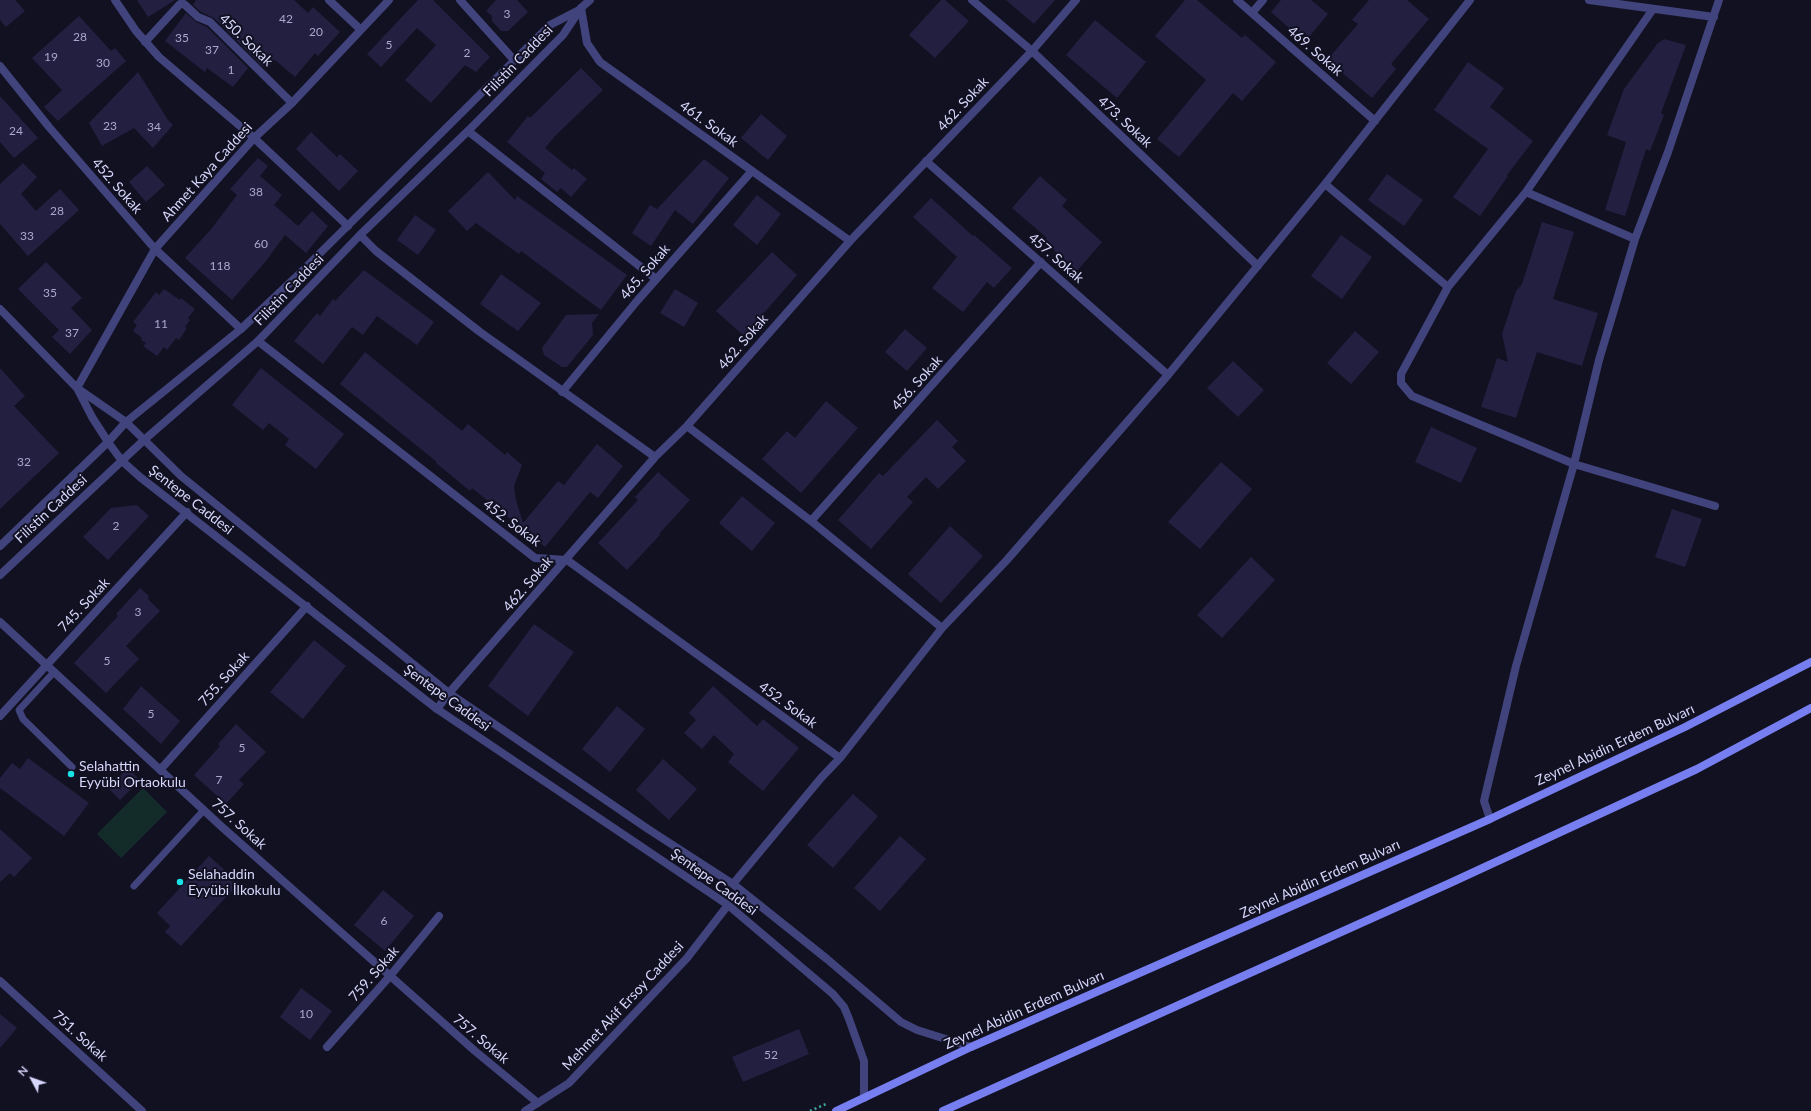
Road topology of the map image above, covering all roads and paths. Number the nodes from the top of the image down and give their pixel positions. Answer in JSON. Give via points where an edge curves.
{"nodes":[{"id":1,"x":115,"y":0,"type":"edge"},
{"id":2,"x":329,"y":0,"type":"edge"},
{"id":3,"x":389,"y":0,"type":"edge"},
{"id":4,"x":460,"y":0,"type":"edge"},
{"id":5,"x":590,"y":0,"type":"edge"},
{"id":6,"x":972,"y":0,"type":"edge"},
{"id":7,"x":1076,"y":0,"type":"edge"},
{"id":8,"x":1237,"y":0,"type":"edge"},
{"id":9,"x":1263,"y":0,"type":"edge"},
{"id":10,"x":1470,"y":0,"type":"edge"},
{"id":11,"x":1589,"y":0,"type":"edge"},
{"id":12,"x":1719,"y":0,"type":"edge"},
{"id":13,"x":581,"y":8,"type":"junction"},
{"id":14,"x":1654,"y":9,"type":"junction"},
{"id":15,"x":1252,"y":13,"type":"junction"},
{"id":16,"x":1714,"y":17,"type":"junction"},
{"id":17,"x":360,"y":29,"type":"junction"},
{"id":18,"x":145,"y":42,"type":"junction"},
{"id":19,"x":1032,"y":51,"type":"junction"},
{"id":20,"x":514,"y":60,"type":"junction"},
{"id":21,"x":0,"y":66,"type":"edge"},
{"id":22,"x":292,"y":103,"type":"junction"},
{"id":23,"x":1375,"y":121,"type":"junction"},
{"id":24,"x":468,"y":131,"type":"junction"},
{"id":25,"x":254,"y":138,"type":"junction"},
{"id":26,"x":926,"y":161,"type":"junction"},
{"id":27,"x":751,"y":172,"type":"junction"},
{"id":28,"x":1325,"y":184,"type":"junction"},
{"id":29,"x":1526,"y":192,"type":"junction"},
{"id":30,"x":348,"y":226,"type":"junction"},
{"id":31,"x":360,"y":235,"type":"junction"},
{"id":32,"x":1635,"y":239,"type":"junction"},
{"id":33,"x":850,"y":241,"type":"junction"},
{"id":34,"x":155,"y":249,"type":"junction"},
{"id":35,"x":1041,"y":262,"type":"junction"},
{"id":36,"x":1258,"y":266,"type":"junction"},
{"id":37,"x":656,"y":279,"type":"junction"},
{"id":38,"x":1448,"y":287,"type":"junction"},
{"id":39,"x":0,"y":309,"type":"edge"},
{"id":40,"x":241,"y":329,"type":"junction"},
{"id":41,"x":258,"y":341,"type":"junction"},
{"id":42,"x":1168,"y":375,"type":"junction"},
{"id":43,"x":77,"y":388,"type":"junction"},
{"id":44,"x":562,"y":392,"type":"junction"},
{"id":45,"x":126,"y":422,"type":"junction"},
{"id":46,"x":687,"y":426,"type":"junction"},
{"id":47,"x":144,"y":440,"type":"junction"},
{"id":48,"x":108,"y":442,"type":"junction"},
{"id":49,"x":655,"y":457,"type":"junction"},
{"id":50,"x":122,"y":461,"type":"junction"},
{"id":51,"x":1574,"y":464,"type":"junction"},
{"id":52,"x":1715,"y":506,"type":"dead end"},
{"id":53,"x":187,"y":512,"type":"junction"},
{"id":54,"x":812,"y":521,"type":"junction"},
{"id":55,"x":0,"y":546,"type":"edge"},
{"id":56,"x":567,"y":560,"type":"junction"},
{"id":57,"x":0,"y":575,"type":"edge"},
{"id":58,"x":307,"y":606,"type":"junction"},
{"id":59,"x":0,"y":622,"type":"edge"},
{"id":60,"x":942,"y":628,"type":"junction"},
{"id":61,"x":1811,"y":662,"type":"edge"},
{"id":62,"x":46,"y":665,"type":"junction"},
{"id":63,"x":54,"y":672,"type":"junction"},
{"id":64,"x":449,"y":693,"type":"junction"},
{"id":65,"x":1811,"y":708,"type":"edge"},
{"id":66,"x":437,"y":709,"type":"junction"},
{"id":67,"x":0,"y":716,"type":"edge"},
{"id":68,"x":840,"y":758,"type":"junction"},
{"id":69,"x":72,"y":767,"type":"dead end"},
{"id":70,"x":160,"y":770,"type":"junction"},
{"id":71,"x":204,"y":810,"type":"junction"},
{"id":72,"x":1490,"y":818,"type":"junction"},
{"id":73,"x":733,"y":884,"type":"junction"},
{"id":74,"x":134,"y":886,"type":"dead end"},
{"id":75,"x":728,"y":905,"type":"junction"},
{"id":76,"x":439,"y":916,"type":"dead end"},
{"id":77,"x":390,"y":976,"type":"junction"},
{"id":78,"x":0,"y":981,"type":"edge"},
{"id":79,"x":327,"y":1047,"type":"dead end"},
{"id":80,"x":971,"y":1047,"type":"junction"},
{"id":81,"x":864,"y":1098,"type":"junction"},
{"id":82,"x":538,"y":1103,"type":"junction"},
{"id":83,"x":142,"y":1111,"type":"edge"},
{"id":84,"x":525,"y":1111,"type":"edge"},
{"id":85,"x":836,"y":1111,"type":"edge"},
{"id":86,"x":943,"y":1111,"type":"edge"}],
"edges":[{"from":1,"to":18,"type":"street"},
{"from":2,"to":17,"type":"street"},
{"from":3,"to":17,"type":"street","name":"Ahmet Kaya Caddesi"},
{"from":4,"to":20,"type":"street"},
{"from":5,"to":13,"type":"street","name":"Filistin Caddesi"},
{"from":6,"to":19,"type":"street","name":"473. Sokak"},
{"from":7,"to":19,"type":"street","name":"462. Sokak"},
{"from":8,"to":15,"type":"street","name":"469. Sokak"},
{"from":9,"to":15,"type":"street"},
{"from":10,"to":23,"type":"street"},
{"from":11,"to":14,"type":"street"},
{"from":12,"to":16,"type":"street"},
{"from":13,"to":20,"type":"street","name":"Filistin Caddesi","via":[[550,25]]},
{"from":13,"to":24,"type":"street","name":"Filistin Caddesi","via":[[563,35]]},
{"from":13,"to":27,"type":"street","name":"461. Sokak","via":[[587,43],[600,62]]},
{"from":14,"to":16,"type":"street"},
{"from":14,"to":29,"type":"street"},
{"from":15,"to":23,"type":"street","name":"469. Sokak"},
{"from":16,"to":32,"type":"street"},
{"from":17,"to":22,"type":"street","name":"Ahmet Kaya Caddesi"},
{"from":18,"to":22,"type":"street","name":"450. Sokak","via":[[180,4],[184,4],[198,17],[210,22]]},
{"from":18,"to":25,"type":"street"},
{"from":19,"to":26,"type":"street","name":"462. Sokak"},
{"from":19,"to":36,"type":"street","name":"473. Sokak"},
{"from":20,"to":30,"type":"street","name":"Filistin Caddesi"},
{"from":21,"to":34,"type":"street","name":"452. Sokak","via":[[49,127]]},
{"from":22,"to":25,"type":"street","name":"Ahmet Kaya Caddesi"},
{"from":23,"to":28,"type":"street"},
{"from":24,"to":31,"type":"street","name":"Filistin Caddesi"},
{"from":24,"to":37,"type":"street"},
{"from":25,"to":30,"type":"street"},
{"from":25,"to":34,"type":"street","name":"Ahmet Kaya Caddesi"},
{"from":26,"to":33,"type":"street","name":"462. Sokak"},
{"from":26,"to":35,"type":"street","name":"457. Sokak"},
{"from":27,"to":33,"type":"street","name":"461. Sokak"},
{"from":27,"to":37,"type":"street","name":"465. Sokak"},
{"from":28,"to":36,"type":"street"},
{"from":28,"to":38,"type":"street"},
{"from":29,"to":32,"type":"street"},
{"from":29,"to":38,"type":"street"},
{"from":30,"to":40,"type":"street","name":"Filistin Caddesi"},
{"from":31,"to":41,"type":"street","name":"Filistin Caddesi"},
{"from":31,"to":44,"type":"street","via":[[376,251],[480,332]]},
{"from":32,"to":51,"type":"street","via":[[1599,360]]},
{"from":33,"to":46,"type":"street","name":"462. Sokak"},
{"from":34,"to":40,"type":"street","name":"452. Sokak"},
{"from":34,"to":43,"type":"street","name":"Ahmet Kaya Caddesi"},
{"from":35,"to":42,"type":"street","name":"457. Sokak"},
{"from":35,"to":54,"type":"street","name":"456. Sokak"},
{"from":36,"to":42,"type":"street"},
{"from":37,"to":44,"type":"street","name":"465. Sokak"},
{"from":38,"to":51,"type":"street","via":[[1400,374],[1405,390],[1412,396]]},
{"from":39,"to":43,"type":"street","name":"Şentepe Caddesi"},
{"from":40,"to":45,"type":"street","name":"Filistin Caddesi"},
{"from":41,"to":47,"type":"street","name":"Filistin Caddesi"},
{"from":41,"to":56,"type":"street","name":"452. Sokak","via":[[535,558]]},
{"from":42,"to":60,"type":"street","via":[[1006,561]]},
{"from":43,"to":45,"type":"street"},
{"from":43,"to":48,"type":"street","name":"Şentepe Caddesi"},
{"from":44,"to":49,"type":"street"},
{"from":45,"to":47,"type":"street"},
{"from":45,"to":48,"type":"street","name":"Filistin Caddesi"},
{"from":46,"to":49,"type":"street","name":"462. Sokak"},
{"from":46,"to":54,"type":"street"},
{"from":47,"to":50,"type":"street","name":"Filistin Caddesi"},
{"from":47,"to":64,"type":"street","via":[[180,476]]},
{"from":48,"to":50,"type":"street","name":"Şentepe Caddesi"},
{"from":48,"to":55,"type":"street","name":"Filistin Caddesi"},
{"from":49,"to":56,"type":"street","name":"462. Sokak"},
{"from":50,"to":53,"type":"street","name":"Şentepe Caddesi"},
{"from":50,"to":57,"type":"street","name":"Filistin Caddesi"},
{"from":51,"to":52,"type":"street"},
{"from":51,"to":72,"type":"street","via":[[1509,696],[1484,801]]},
{"from":53,"to":58,"type":"street","name":"Şentepe Caddesi"},
{"from":53,"to":62,"type":"street","name":"745. Sokak"},
{"from":54,"to":60,"type":"street"},
{"from":56,"to":64,"type":"street","name":"462. Sokak"},
{"from":56,"to":68,"type":"street","name":"452. Sokak"},
{"from":58,"to":66,"type":"street","name":"Şentepe Caddesi"},
{"from":58,"to":70,"type":"street","name":"755. Sokak"},
{"from":59,"to":62,"type":"street","name":"757. Sokak"},
{"from":60,"to":68,"type":"street"},
{"from":61,"to":72,"type":"main road","name":"Zeynel Abidin Erdem Bulvarı","via":[[1685,727]]},
{"from":62,"to":63,"type":"street","name":"757. Sokak"},
{"from":62,"to":67,"type":"street","name":"745. Sokak"},
{"from":63,"to":69,"type":"lane","via":[[19,710],[23,720]]},
{"from":63,"to":70,"type":"street","name":"757. Sokak"},
{"from":64,"to":66,"type":"street","name":"462. Sokak"},
{"from":64,"to":73,"type":"street"},
{"from":65,"to":86,"type":"main road","via":[[1697,769]]},
{"from":66,"to":75,"type":"street","name":"Şentepe Caddesi"},
{"from":68,"to":73,"type":"street"},
{"from":70,"to":71,"type":"street","name":"757. Sokak"},
{"from":71,"to":74,"type":"lane"},
{"from":71,"to":77,"type":"street","name":"757. Sokak"},
{"from":72,"to":80,"type":"main road","name":"Zeynel Abidin Erdem Bulvarı"},
{"from":73,"to":80,"type":"street","via":[[827,958],[901,1022],[917,1030]]},
{"from":75,"to":81,"type":"street","name":"Şentepe Caddesi","via":[[833,994],[844,1007],[864,1061]]},
{"from":75,"to":82,"type":"street","name":"Mehmet Akif Ersoy Caddesi","via":[[687,958],[569,1083]]},
{"from":76,"to":77,"type":"street","name":"759. Sokak"},
{"from":77,"to":79,"type":"street","name":"759. Sokak"},
{"from":77,"to":82,"type":"street","name":"757. Sokak"},
{"from":78,"to":83,"type":"street","name":"751. Sokak"},
{"from":80,"to":81,"type":"main road","name":"Zeynel Abidin Erdem Bulvarı"},
{"from":81,"to":85,"type":"main road","name":"Zeynel Abidin Erdem Bulvarı"},
{"from":82,"to":84,"type":"street","name":"Mehmet Akif Ersoy Caddesi"}]}
